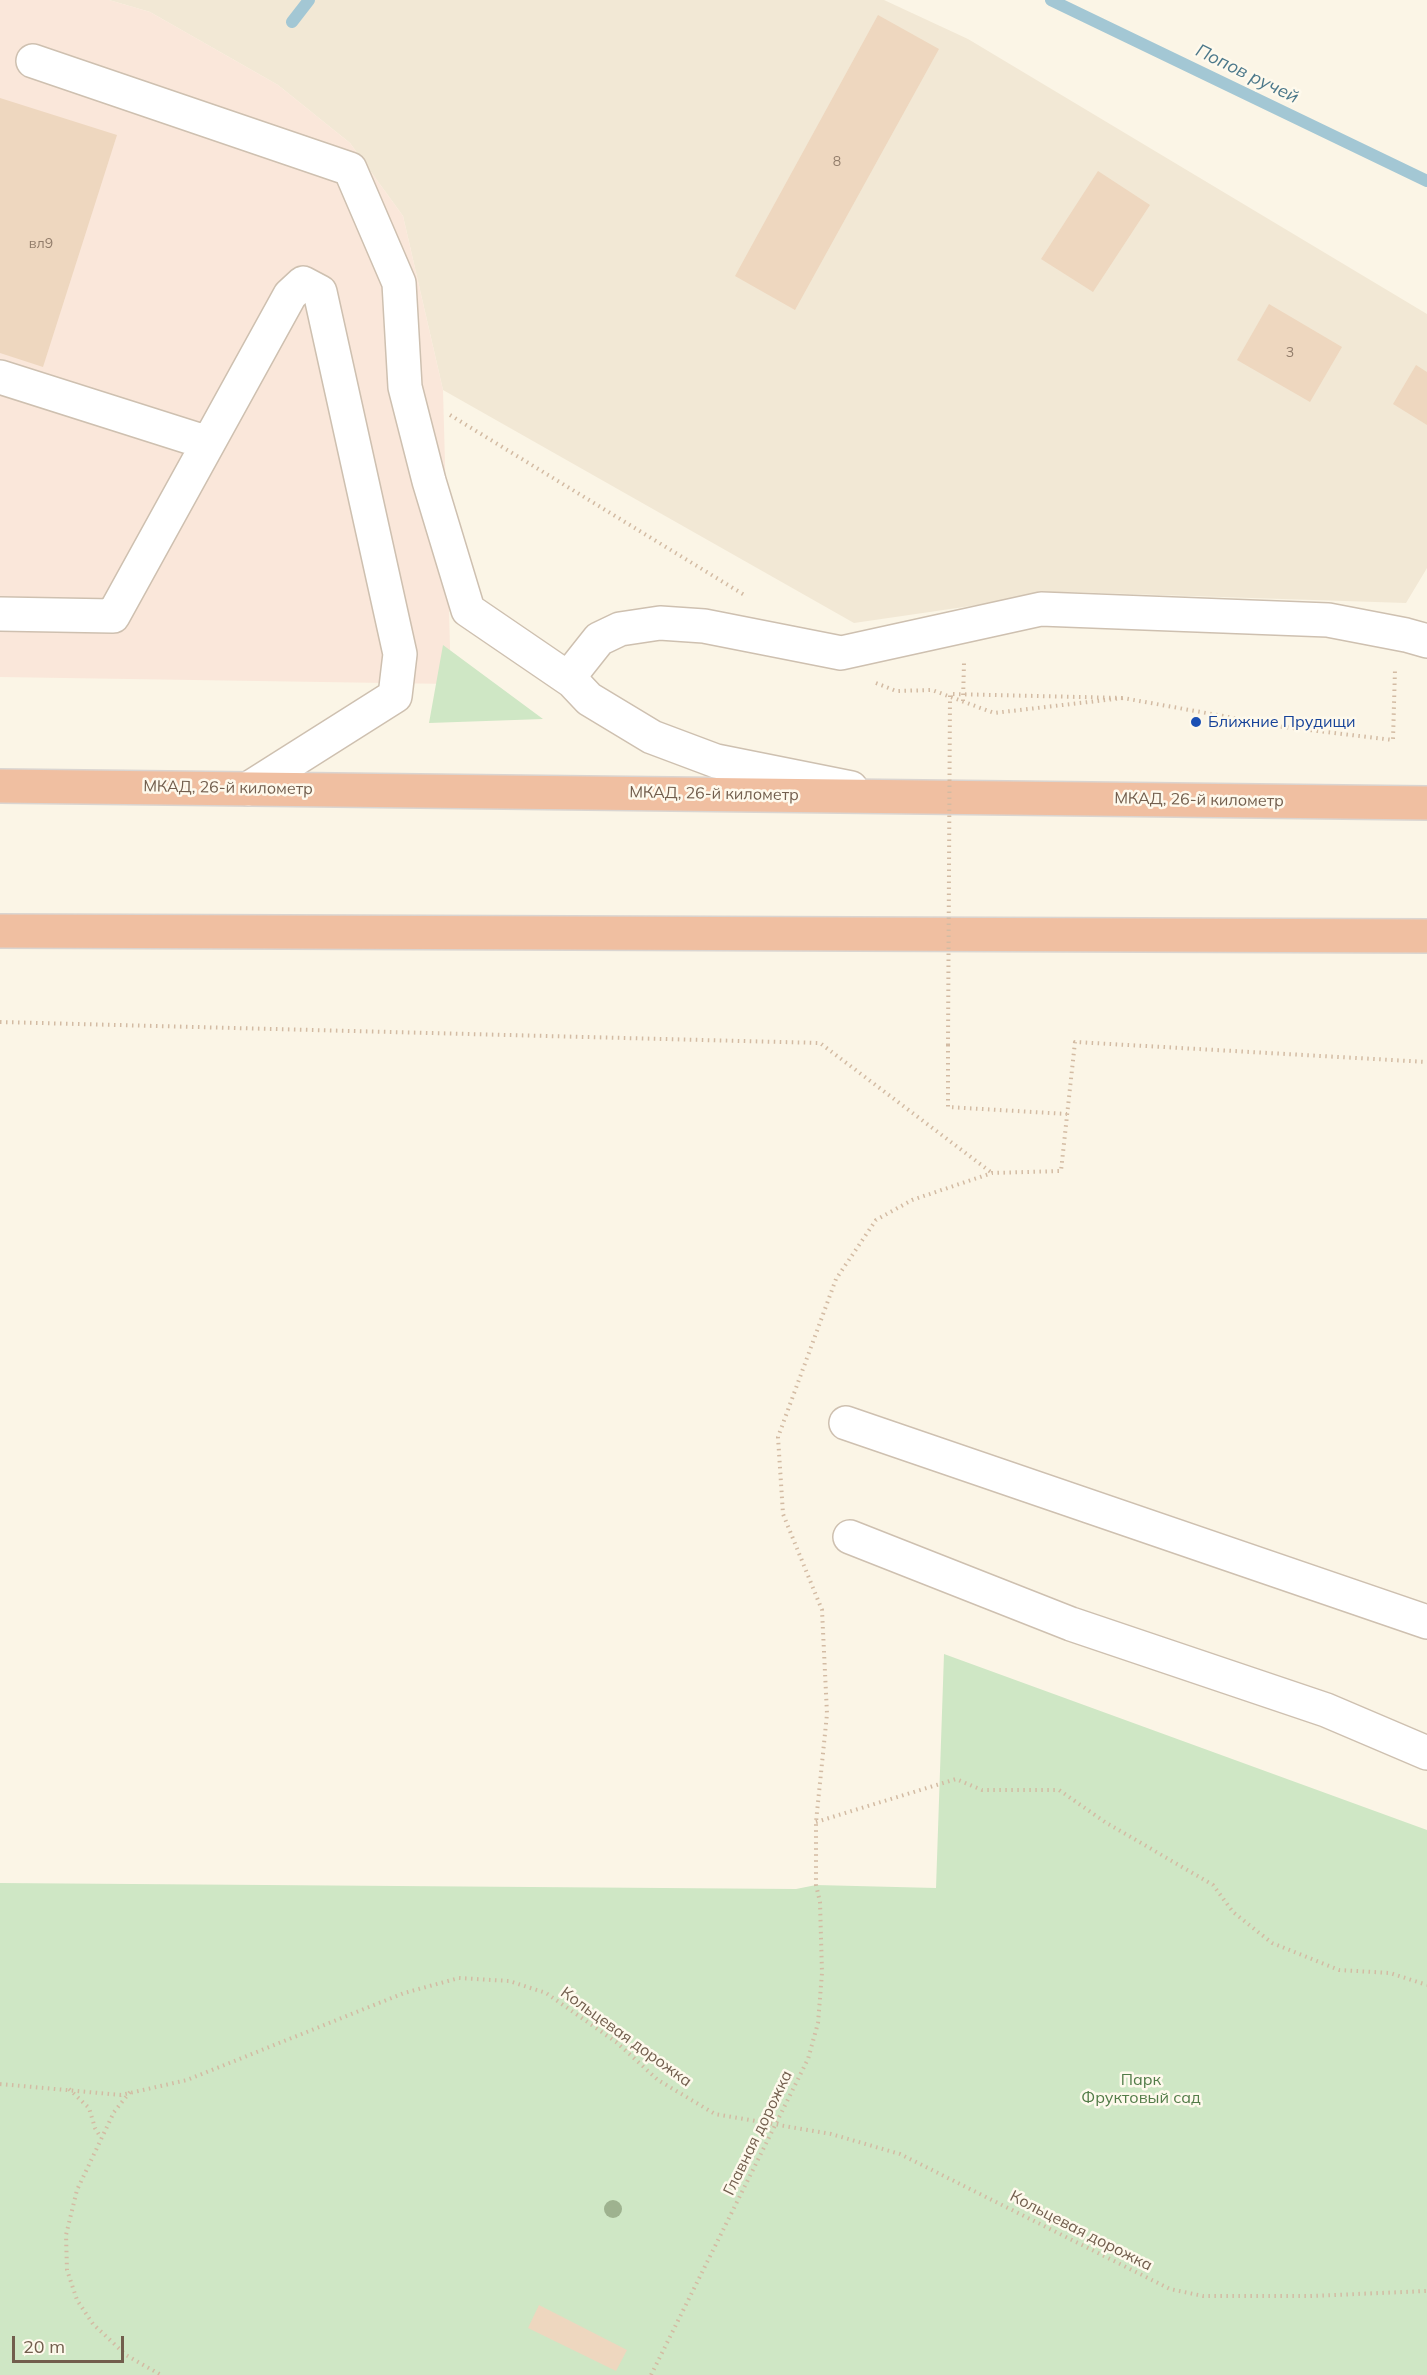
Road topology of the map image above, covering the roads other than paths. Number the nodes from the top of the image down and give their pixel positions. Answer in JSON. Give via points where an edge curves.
{"nodes":[{"id":1,"x":33,"y":61,"type":"dead end"},
{"id":2,"x":0,"y":377,"type":"edge"},
{"id":3,"x":208,"y":442,"type":"junction"},
{"id":4,"x":0,"y":614,"type":"edge"},
{"id":5,"x":1417,"y":638,"type":"edge"},
{"id":6,"x":572,"y":681,"type":"junction"},
{"id":7,"x":0,"y":786,"type":"edge"},
{"id":8,"x":248,"y":789,"type":"junction"},
{"id":9,"x":895,"y":796,"type":"junction"},
{"id":10,"x":1427,"y":803,"type":"edge"},
{"id":11,"x":0,"y":931,"type":"edge"},
{"id":12,"x":1427,"y":936,"type":"edge"},
{"id":13,"x":846,"y":1423,"type":"dead end"},
{"id":14,"x":850,"y":1537,"type":"dead end"},
{"id":15,"x":1427,"y":1622,"type":"edge"},
{"id":16,"x":1427,"y":1753,"type":"edge"}],
"edges":[{"from":1,"to":6,"type":"lane","via":[[350,169],[399,283],[405,387],[468,610]]},
{"from":2,"to":3,"type":"lane"},
{"from":3,"to":4,"type":"lane","via":[[113,616]]},
{"from":3,"to":8,"type":"lane","via":[[290,295],[303,283],[320,292],[400,654],[395,696]]},
{"from":5,"to":6,"type":"lane","via":[[1328,620],[1041,609],[841,654],[704,626],[660,623],[620,629],[599,639],[576,668]]},
{"from":6,"to":9,"type":"lane","via":[[596,704],[652,737],[716,761]]},
{"from":7,"to":8,"type":"highway","name":"МКАД, 26-й километр"},
{"from":8,"to":9,"type":"highway","name":"МКАД, 26-й километр"},
{"from":9,"to":10,"type":"highway","name":"МКАД, 26-й километр"},
{"from":11,"to":12,"type":"highway"},
{"from":13,"to":15,"type":"lane"},
{"from":14,"to":16,"type":"lane","via":[[1071,1624],[1326,1710]]}]}
